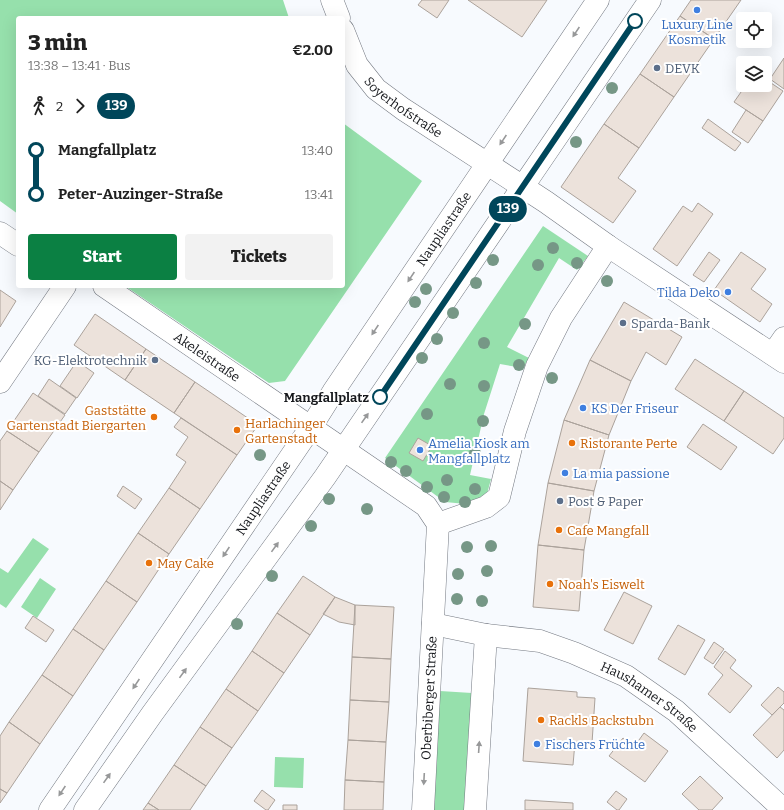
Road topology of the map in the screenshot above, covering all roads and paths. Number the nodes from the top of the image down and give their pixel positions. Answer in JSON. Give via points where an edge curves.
{"nodes":[{"id":1,"x":332,"y":0,"type":"edge"},
{"id":2,"x":598,"y":0,"type":"edge"},
{"id":3,"x":650,"y":0,"type":"edge"},
{"id":4,"x":338,"y":16,"type":"edge"},
{"id":5,"x":345,"y":35,"type":"edge"},
{"id":6,"x":487,"y":164,"type":"junction"},
{"id":7,"x":523,"y":187,"type":"junction"},
{"id":8,"x":0,"y":233,"type":"edge"},
{"id":9,"x":16,"y":244,"type":"edge"},
{"id":10,"x":608,"y":246,"type":"junction"},
{"id":11,"x":64,"y":288,"type":"edge"},
{"id":12,"x":107,"y":288,"type":"edge"},
{"id":13,"x":780,"y":352,"type":"edge"},
{"id":14,"x":0,"y":382,"type":"edge"},
{"id":15,"x":311,"y":427,"type":"junction"},
{"id":16,"x":343,"y":450,"type":"junction"},
{"id":17,"x":438,"y":524,"type":"junction"},
{"id":18,"x":434,"y":624,"type":"junction"},
{"id":19,"x":486,"y":635,"type":"junction"},
{"id":20,"x":50,"y":810,"type":"edge"},
{"id":21,"x":85,"y":810,"type":"edge"},
{"id":22,"x":423,"y":810,"type":"edge"},
{"id":23,"x":475,"y":810,"type":"edge"},
{"id":24,"x":784,"y":810,"type":"edge"}],
"edges":[{"from":1,"to":4,"type":"street"},
{"from":2,"to":6,"type":"street","name":"Naupliastraße","one_way":true},
{"from":3,"to":7,"type":"street"},
{"from":5,"to":6,"type":"street","name":"Soyerhofstraße","via":[[357,65],[376,89]]},
{"from":6,"to":7,"type":"street"},
{"from":6,"to":15,"type":"street","name":"Naupliastraße","one_way":true},
{"from":7,"to":10,"type":"street"},
{"from":16,"to":7,"type":"street","one_way":true},
{"from":8,"to":9,"type":"street"},
{"from":10,"to":13,"type":"street"},
{"from":10,"to":17,"type":"street","via":[[561,318],[537,366],[514,431],[499,497],[486,507]]},
{"from":11,"to":14,"type":"street"},
{"from":12,"to":15,"type":"street","name":"Akeleistraße"},
{"from":15,"to":16,"type":"street"},
{"from":15,"to":20,"type":"street","name":"Naupliastraße","one_way":true},
{"from":16,"to":17,"type":"street","via":[[426,506]]},
{"from":21,"to":16,"type":"street","one_way":true},
{"from":17,"to":18,"type":"street"},
{"from":18,"to":19,"type":"street","name":"Oberbiberger Straße"},
{"from":18,"to":22,"type":"street","name":"Oberbiberger Straße","one_way":true},
{"from":23,"to":19,"type":"street","one_way":true},
{"from":19,"to":24,"type":"street","name":"Haushamer Straße","via":[[540,641],[626,676],[676,711]]}]}
